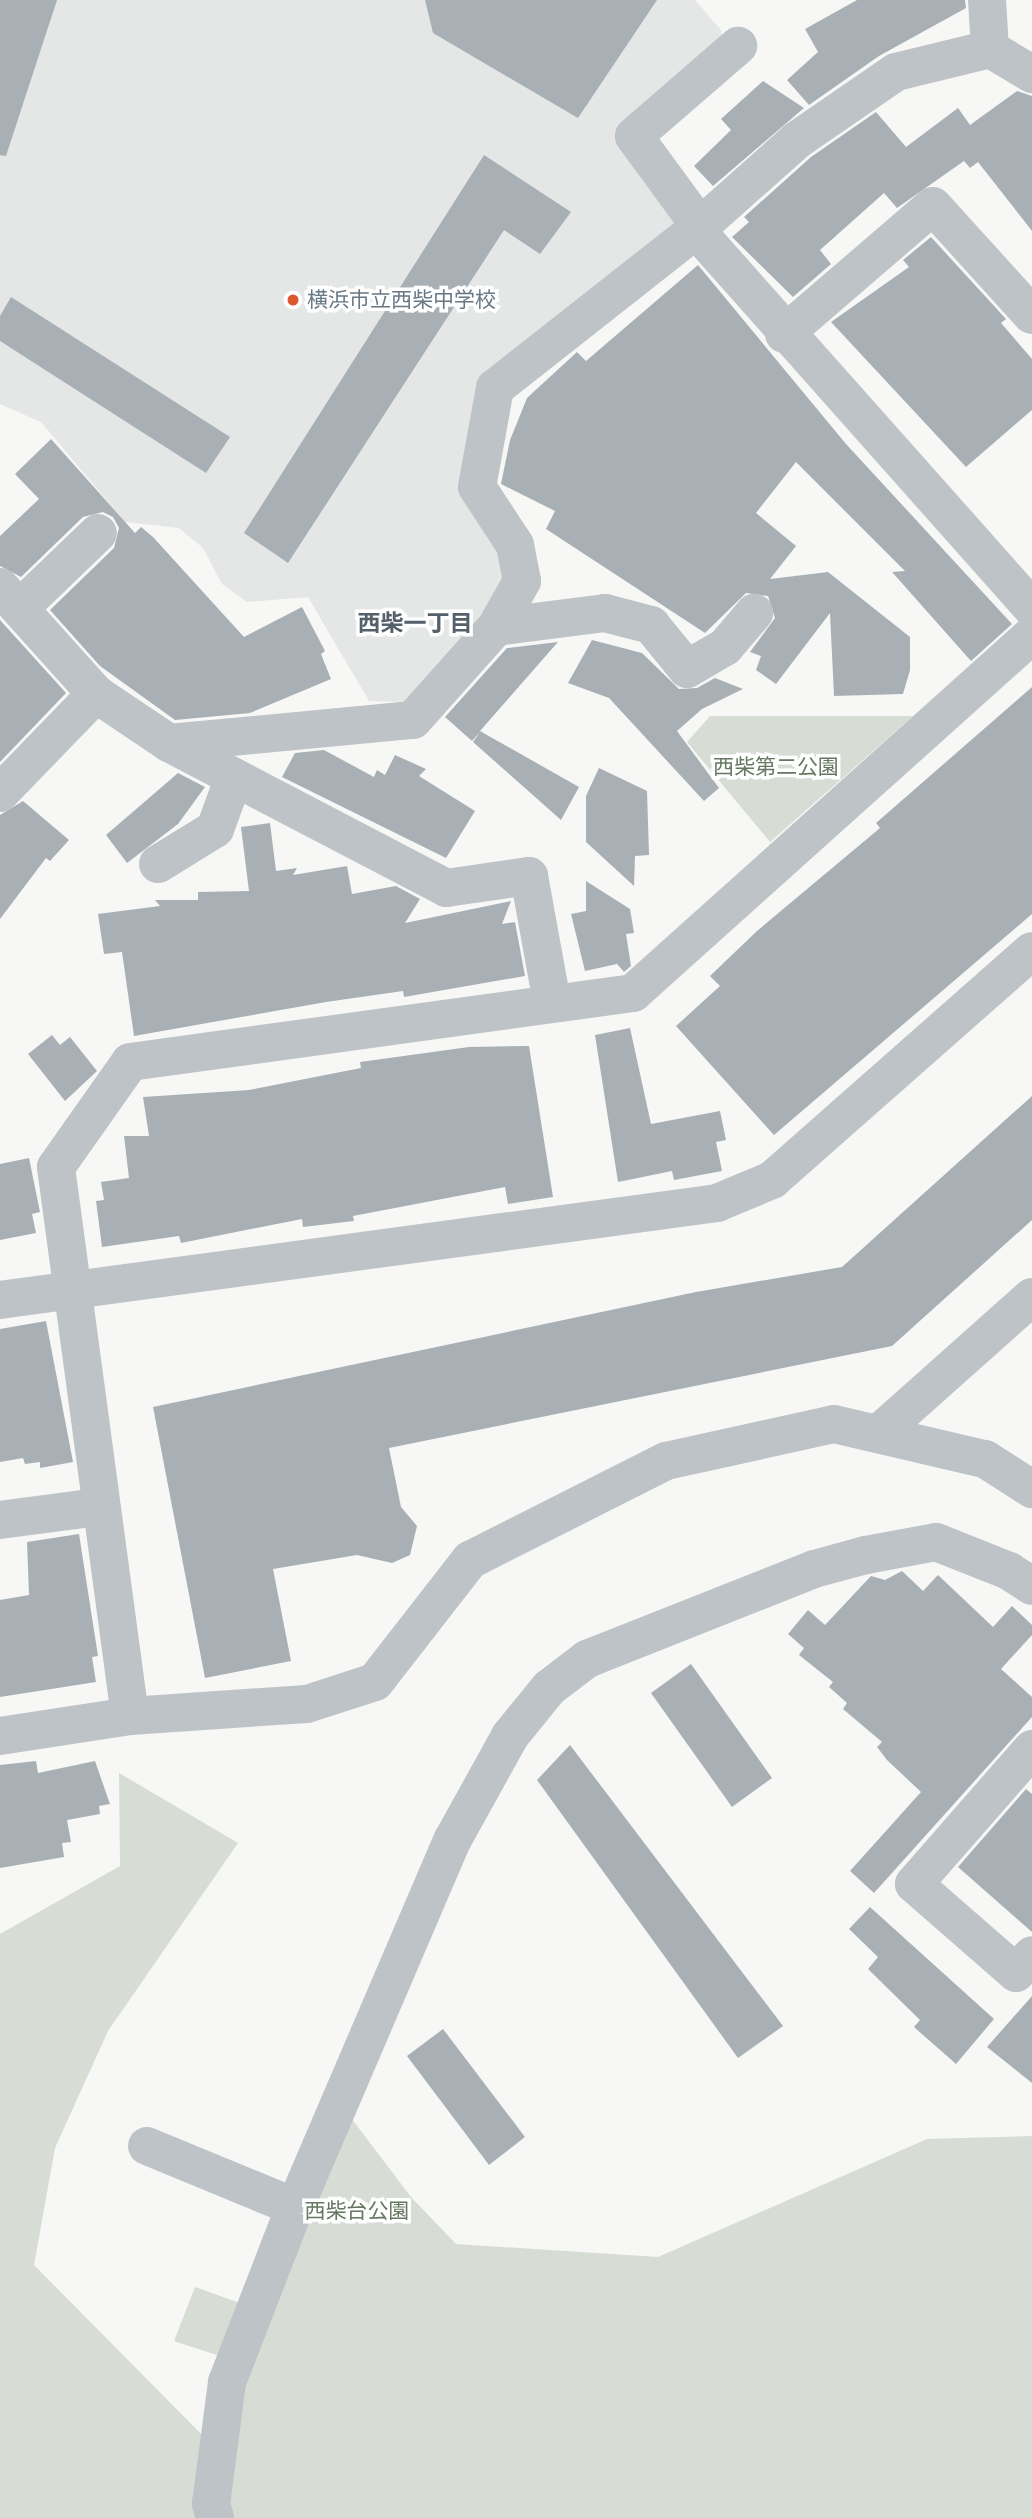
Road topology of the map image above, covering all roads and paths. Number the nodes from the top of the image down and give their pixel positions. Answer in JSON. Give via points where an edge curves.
{"nodes":[{"id":1,"x":987,"y":0,"type":"edge"},
{"id":2,"x":737,"y":47,"type":"dead end"},
{"id":3,"x":990,"y":49,"type":"junction"},
{"id":4,"x":1032,"y":74,"type":"edge"},
{"id":5,"x":699,"y":230,"type":"junction"},
{"id":6,"x":1032,"y":315,"type":"edge"},
{"id":7,"x":784,"y":334,"type":"junction"},
{"id":8,"x":76,"y":539,"type":"dead end"},
{"id":9,"x":10,"y":598,"type":"edge"},
{"id":10,"x":1032,"y":608,"type":"edge"},
{"id":11,"x":754,"y":612,"type":"dead end"},
{"id":12,"x":496,"y":627,"type":"junction"},
{"id":13,"x":1032,"y":635,"type":"edge"},
{"id":14,"x":96,"y":694,"type":"junction"},
{"id":15,"x":169,"y":743,"type":"junction"},
{"id":16,"x":234,"y":777,"type":"junction"},
{"id":17,"x":0,"y":793,"type":"edge"},
{"id":18,"x":158,"y":864,"type":"dead end"},
{"id":19,"x":1032,"y":951,"type":"edge"},
{"id":20,"x":552,"y":1003,"type":"junction"},
{"id":21,"x":76,"y":1290,"type":"junction"},
{"id":22,"x":1032,"y":1297,"type":"edge"},
{"id":23,"x":0,"y":1300,"type":"edge"},
{"id":24,"x":878,"y":1434,"type":"junction"},
{"id":25,"x":1032,"y":1489,"type":"edge"},
{"id":26,"x":99,"y":1507,"type":"junction"},
{"id":27,"x":0,"y":1520,"type":"edge"},
{"id":28,"x":1032,"y":1586,"type":"edge"},
{"id":29,"x":130,"y":1716,"type":"junction"},
{"id":30,"x":0,"y":1736,"type":"edge"},
{"id":31,"x":1032,"y":1749,"type":"edge"},
{"id":32,"x":1027,"y":1972,"type":"edge"},
{"id":33,"x":147,"y":2146,"type":"dead end"},
{"id":34,"x":295,"y":2207,"type":"junction"},
{"id":35,"x":215,"y":2518,"type":"edge"}],
"edges":[{"from":1,"to":3,"type":"street"},
{"from":2,"to":5,"type":"street","via":[[634,136]]},
{"from":3,"to":4,"type":"street"},
{"from":3,"to":5,"type":"street","via":[[896,72],[797,141]]},
{"from":5,"to":7,"type":"street"},
{"from":5,"to":12,"type":"street","via":[[495,387],[477,487],[514,545],[522,581]]},
{"from":6,"to":7,"type":"street","via":[[933,206]]},
{"from":7,"to":10,"type":"street"},
{"from":8,"to":9,"type":"street"},
{"from":9,"to":14,"type":"street"},
{"from":11,"to":12,"type":"street","via":[[725,647],[687,669],[651,625],[605,613]]},
{"from":12,"to":15,"type":"street","via":[[413,720]]},
{"from":13,"to":20,"type":"street","via":[[633,993]]},
{"from":14,"to":15,"type":"street"},
{"from":14,"to":17,"type":"street"},
{"from":15,"to":16,"type":"street"},
{"from":16,"to":18,"type":"street","via":[[215,829]]},
{"from":16,"to":20,"type":"street","via":[[446,888],[529,876]]},
{"from":19,"to":21,"type":"street","via":[[772,1180],[717,1203]]},
{"from":20,"to":21,"type":"street","via":[[130,1062],[55,1167]]},
{"from":21,"to":23,"type":"street"},
{"from":21,"to":26,"type":"street"},
{"from":22,"to":24,"type":"street"},
{"from":24,"to":25,"type":"street","via":[[985,1459]]},
{"from":24,"to":29,"type":"street","via":[[834,1423],[656,1466],[470,1560],[375,1682],[307,1704]]},
{"from":26,"to":27,"type":"street"},
{"from":26,"to":29,"type":"street"},
{"from":28,"to":34,"type":"street","via":[[1009,1571],[936,1542],[866,1555],[814,1569],[587,1659],[550,1688],[510,1736],[453,1839]]},
{"from":29,"to":30,"type":"street"},
{"from":31,"to":32,"type":"street","via":[[914,1884]]},
{"from":33,"to":34,"type":"street"},
{"from":34,"to":35,"type":"street","via":[[227,2382],[211,2504]]}]}
